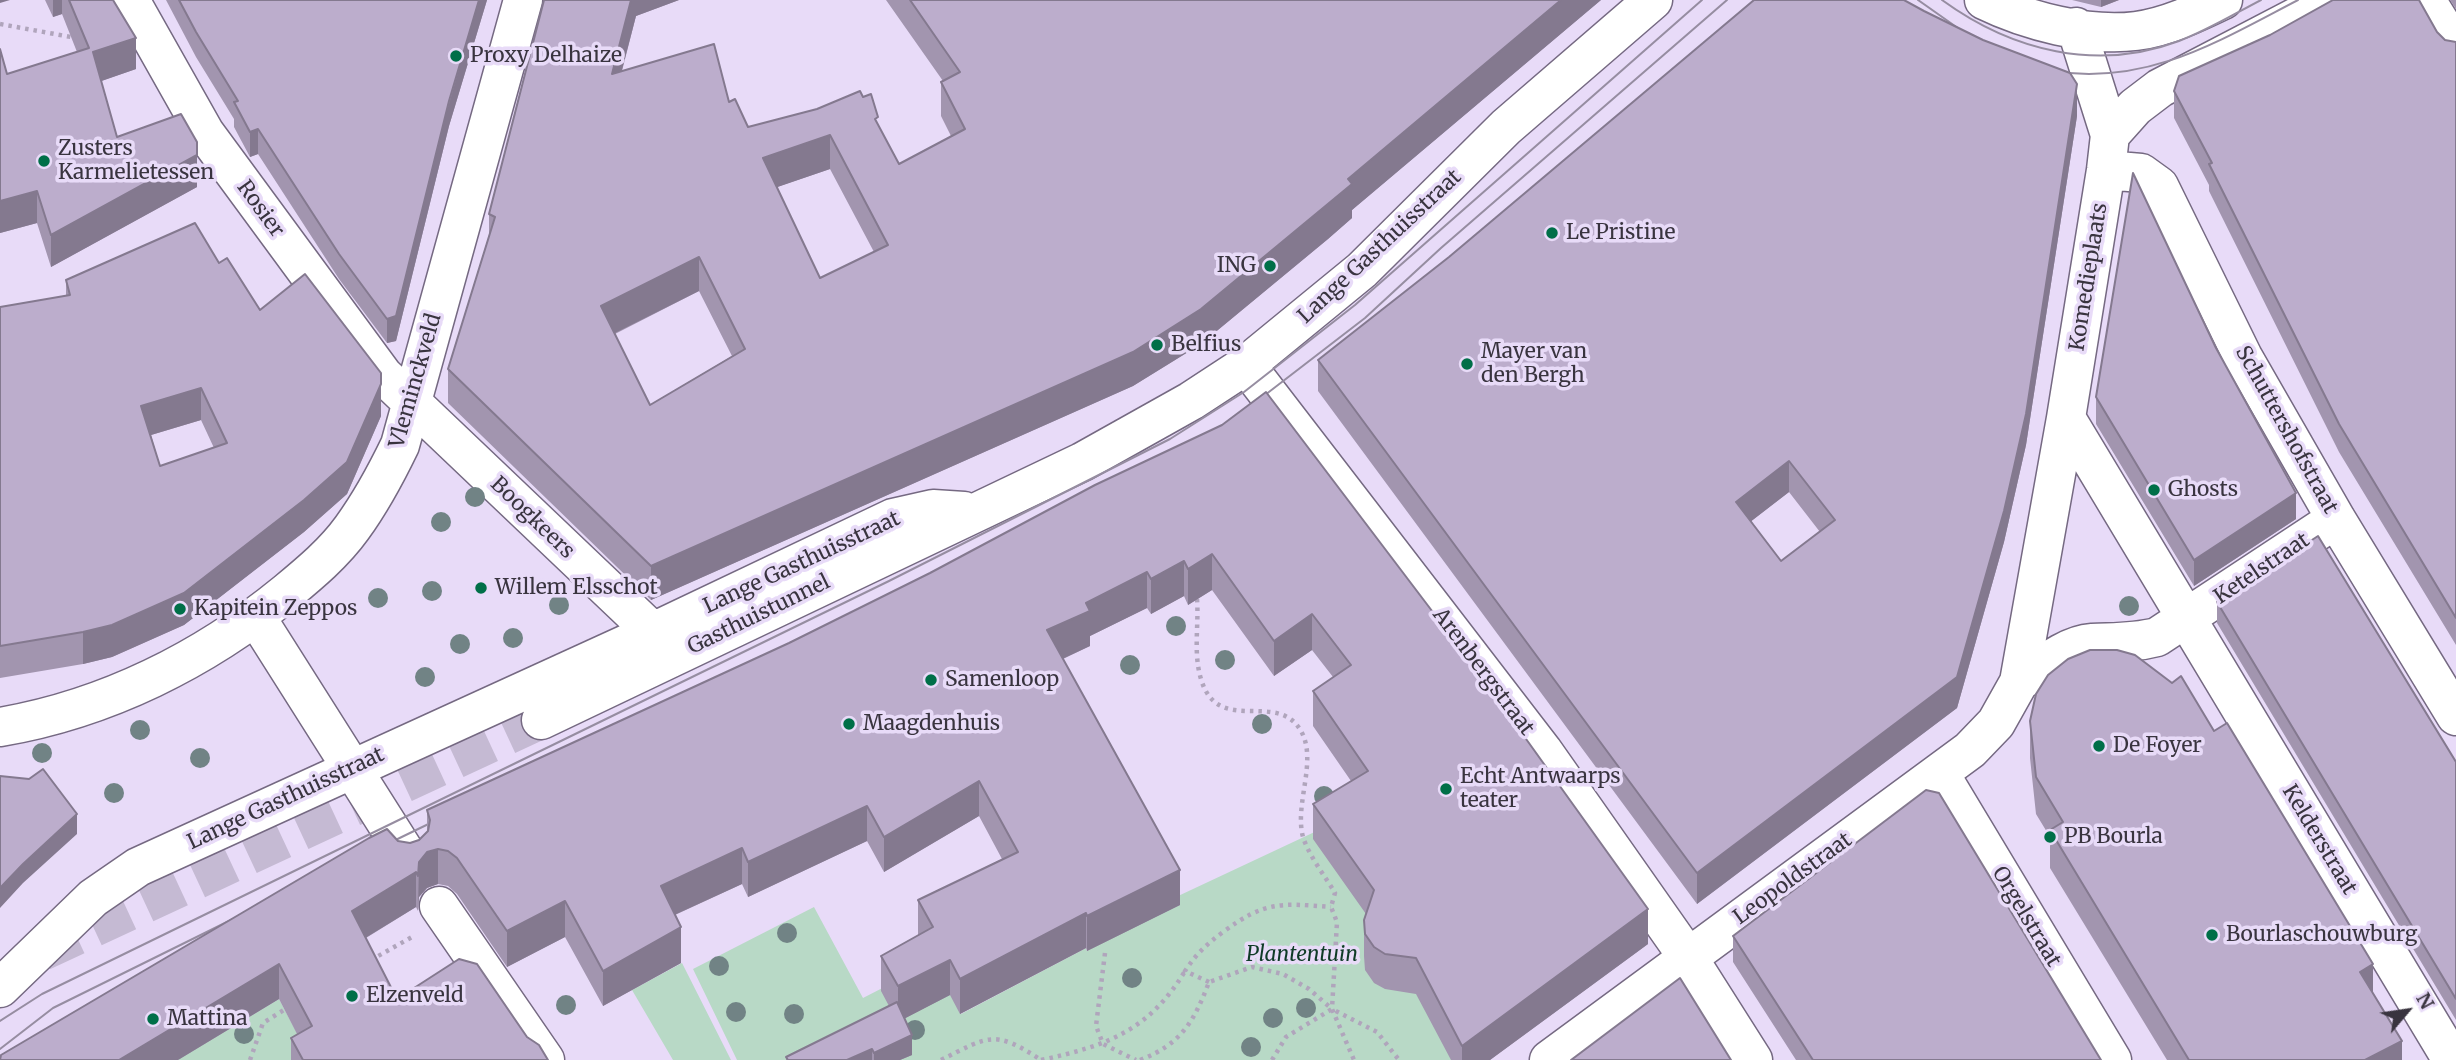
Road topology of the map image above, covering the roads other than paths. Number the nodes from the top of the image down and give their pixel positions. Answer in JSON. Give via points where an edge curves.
{"nodes":[{"id":1,"x":130,"y":0,"type":"edge"},
{"id":2,"x":523,"y":0,"type":"edge"},
{"id":3,"x":1653,"y":0,"type":"edge"},
{"id":4,"x":1984,"y":0,"type":"edge"},
{"id":5,"x":2223,"y":0,"type":"edge"},
{"id":6,"x":2329,"y":0,"type":"edge"},
{"id":7,"x":2426,"y":0,"type":"edge"},
{"id":8,"x":2076,"y":27,"type":"junction"},
{"id":9,"x":2456,"y":48,"type":"edge"},
{"id":10,"x":2117,"y":137,"type":"junction"},
{"id":11,"x":1246,"y":365,"type":"junction"},
{"id":12,"x":412,"y":403,"type":"junction"},
{"id":13,"x":2066,"y":418,"type":"junction"},
{"id":14,"x":976,"y":511,"type":"junction"},
{"id":15,"x":2336,"y":519,"type":"junction"},
{"id":16,"x":256,"y":617,"type":"junction"},
{"id":17,"x":2187,"y":619,"type":"junction"},
{"id":18,"x":653,"y":632,"type":"junction"},
{"id":19,"x":2019,"y":682,"type":"junction"},
{"id":20,"x":2456,"y":716,"type":"edge"},
{"id":21,"x":541,"y":720,"type":"tunnel mouth"},
{"id":22,"x":5,"y":727,"type":"edge"},
{"id":23,"x":351,"y":768,"type":"junction"},
{"id":24,"x":1940,"y":774,"type":"junction"},
{"id":25,"x":408,"y":857,"type":"edge"},
{"id":26,"x":442,"y":912,"type":"road end"},
{"id":27,"x":1687,"y":956,"type":"junction"},
{"id":28,"x":0,"y":988,"type":"edge"},
{"id":29,"x":545,"y":1060,"type":"edge"},
{"id":30,"x":1549,"y":1060,"type":"edge"},
{"id":31,"x":1753,"y":1060,"type":"edge"},
{"id":32,"x":2112,"y":1060,"type":"edge"},
{"id":33,"x":2452,"y":1060,"type":"edge"}],
"edges":[{"from":1,"to":12,"type":"street","name":"Rosier","via":[[205,133],[383,375]]},
{"from":2,"to":12,"type":"street","name":"Vleminckveld"},
{"from":3,"to":11,"type":"street","name":"Lange Gasthuisstraat","via":[[1506,127],[1362,270]]},
{"from":4,"to":8,"type":"street","via":[[2029,18]]},
{"from":5,"to":8,"type":"street","via":[[2136,31]]},
{"from":6,"to":10,"type":"street","via":[[2160,88]]},
{"from":7,"to":9,"type":"street"},
{"from":8,"to":10,"type":"street","name":"Komedieplaats"},
{"from":10,"to":13,"type":"street","name":"Komedieplaats"},
{"from":10,"to":15,"type":"street","name":"Schuttershofstraat","via":[[2141,173],[2159,186],[2244,357]]},
{"from":11,"to":14,"type":"street","name":"Lange Gasthuisstraat","via":[[1136,433]]},
{"from":11,"to":27,"type":"street","name":"Arenbergstraat","via":[[1519,720]]},
{"from":12,"to":16,"type":"street","name":"Vleminckveld","via":[[400,445],[380,486],[350,530],[315,569]]},
{"from":12,"to":18,"type":"street","name":"Boogkeers"},
{"from":13,"to":17,"type":"street"},
{"from":13,"to":19,"type":"street","name":"Komedieplaats"},
{"from":14,"to":18,"type":"street","name":"Lange Gasthuisstraat","via":[[933,509],[893,518]]},
{"from":14,"to":21,"type":"street","name":"Gasthuistunnel"},
{"from":15,"to":17,"type":"street","name":"Ketelstraat"},
{"from":15,"to":20,"type":"street","name":"Schuttershofstraat"},
{"from":16,"to":22,"type":"street","name":"Vleminckveld","via":[[200,655],[137,687]]},
{"from":16,"to":23,"type":"street"},
{"from":17,"to":19,"type":"street","name":"Ketelstraat","via":[[2157,637],[2132,644],[2090,643],[2070,649]]},
{"from":17,"to":33,"type":"street","name":"Kelderstraat"},
{"from":18,"to":23,"type":"street","name":"Lange Gasthuisstraat"},
{"from":19,"to":24,"type":"street","name":"Leopoldstraat","via":[[1996,723]]},
{"from":23,"to":25,"type":"street"},
{"from":23,"to":28,"type":"street","name":"Lange Gasthuisstraat","via":[[112,883]]},
{"from":24,"to":27,"type":"street","name":"Leopoldstraat"},
{"from":24,"to":32,"type":"street","name":"Orgelstraat"},
{"from":26,"to":29,"type":"street"},
{"from":27,"to":30,"type":"street","name":"Leopoldstraat"},
{"from":27,"to":31,"type":"street","name":"Arenbergstraat"}]}
